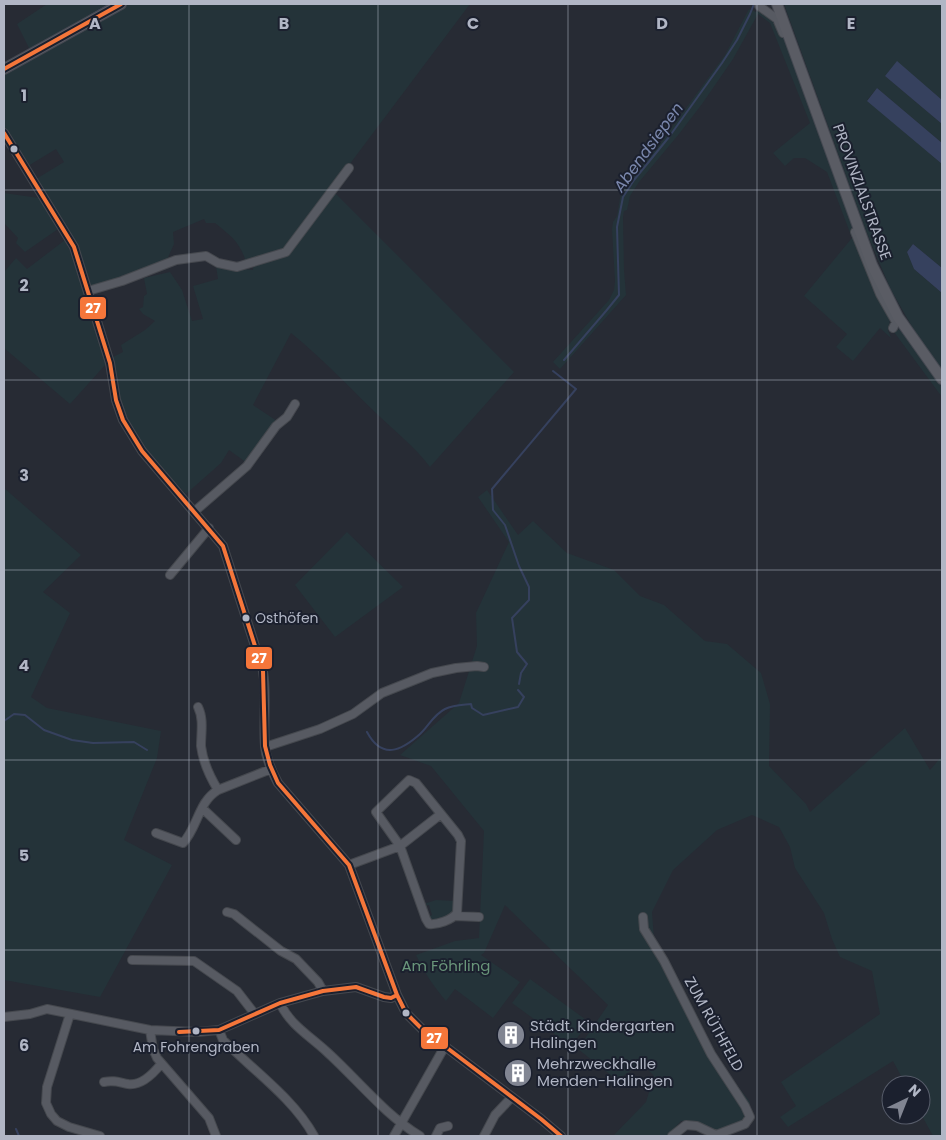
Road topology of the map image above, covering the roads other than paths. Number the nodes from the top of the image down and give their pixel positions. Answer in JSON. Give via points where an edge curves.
{"nodes":[{"id":1,"x":120,"y":4,"type":"edge"},
{"id":2,"x":760,"y":4,"type":"edge"},
{"id":3,"x":778,"y":4,"type":"edge"},
{"id":4,"x":4,"y":69,"type":"edge"},
{"id":5,"x":4,"y":133,"type":"edge"},
{"id":6,"x":350,"y":168,"type":"dead end"},
{"id":7,"x":88,"y":291,"type":"junction"},
{"id":8,"x":893,"y":328,"type":"dead end"},
{"id":9,"x":942,"y":379,"type":"edge"},
{"id":10,"x":295,"y":404,"type":"dead end"},
{"id":11,"x":195,"y":511,"type":"junction"},
{"id":12,"x":209,"y":528,"type":"junction"},
{"id":13,"x":170,"y":575,"type":"dead end"},
{"id":14,"x":484,"y":667,"type":"dead end"},
{"id":15,"x":198,"y":707,"type":"dead end"},
{"id":16,"x":265,"y":748,"type":"junction"},
{"id":17,"x":271,"y":769,"type":"junction"},
{"id":18,"x":218,"y":790,"type":"junction"},
{"id":19,"x":202,"y":808,"type":"junction"},
{"id":20,"x":441,"y":814,"type":"junction"},
{"id":21,"x":156,"y":833,"type":"dead end"},
{"id":22,"x":236,"y":840,"type":"dead end"},
{"id":23,"x":400,"y":846,"type":"junction"},
{"id":24,"x":349,"y":865,"type":"junction"},
{"id":25,"x":226,"y":912,"type":"dead end"},
{"id":26,"x":456,"y":916,"type":"junction"},
{"id":27,"x":479,"y":917,"type":"dead end"},
{"id":28,"x":643,"y":917,"type":"dead end"},
{"id":29,"x":132,"y":960,"type":"dead end"},
{"id":30,"x":323,"y":990,"type":"junction"},
{"id":31,"x":397,"y":995,"type":"junction"},
{"id":32,"x":280,"y":1003,"type":"junction"},
{"id":33,"x":254,"y":1013,"type":"junction"},
{"id":34,"x":70,"y":1014,"type":"junction"},
{"id":35,"x":4,"y":1017,"type":"edge"},
{"id":36,"x":150,"y":1030,"type":"junction"},
{"id":37,"x":219,"y":1030,"type":"junction"},
{"id":38,"x":445,"y":1046,"type":"junction"},
{"id":39,"x":161,"y":1064,"type":"junction"},
{"id":40,"x":104,"y":1082,"type":"dead end"},
{"id":41,"x":512,"y":1097,"type":"junction"},
{"id":42,"x":402,"y":1122,"type":"junction"},
{"id":43,"x":448,"y":1126,"type":"dead end"},
{"id":44,"x":313,"y":1135,"type":"edge"},
{"id":45,"x":100,"y":1136,"type":"edge"},
{"id":46,"x":216,"y":1136,"type":"edge"},
{"id":47,"x":394,"y":1136,"type":"edge"},
{"id":48,"x":420,"y":1136,"type":"edge"},
{"id":49,"x":436,"y":1136,"type":"edge"},
{"id":50,"x":484,"y":1136,"type":"edge"},
{"id":51,"x":561,"y":1136,"type":"edge"},
{"id":52,"x":672,"y":1136,"type":"edge"}],
"edges":[{"from":1,"to":4,"type":"main road"},
{"from":2,"to":8,"type":"street","name":"PROVINZIALSTRASSE","via":[[763,10],[777,19],[787,42],[860,247],[896,322]]},
{"from":3,"to":9,"type":"main road","name":"PROVINZIALSTRASSE","via":[[872,265],[898,317]]},
{"from":5,"to":7,"type":"street","via":[[74,247]]},
{"from":6,"to":7,"type":"street","via":[[283,254],[237,267],[218,263],[206,256],[176,260]]},
{"from":7,"to":11,"type":"street","via":[[123,420],[142,451]]},
{"from":10,"to":11,"type":"street","via":[[247,466]]},
{"from":11,"to":12,"type":"street"},
{"from":12,"to":13,"type":"street"},
{"from":12,"to":16,"type":"street","via":[[223,546],[263,671]]},
{"from":14,"to":16,"type":"street","via":[[432,673],[382,693],[353,714],[320,729]]},
{"from":15,"to":18,"type":"street","via":[[203,757]]},
{"from":16,"to":17,"type":"street"},
{"from":17,"to":18,"type":"street"},
{"from":17,"to":24,"type":"street","via":[[288,796]]},
{"from":18,"to":19,"type":"street"},
{"from":19,"to":21,"type":"street","via":[[189,838],[183,844]]},
{"from":19,"to":22,"type":"street"},
{"from":20,"to":23,"type":"street"},
{"from":20,"to":23,"type":"street","via":[[416,783],[407,781],[376,812]]},
{"from":20,"to":26,"type":"street","via":[[460,841]]},
{"from":23,"to":24,"type":"street"},
{"from":23,"to":26,"type":"street","via":[[428,924]]},
{"from":24,"to":31,"type":"street"},
{"from":25,"to":30,"type":"street","via":[[234,914],[296,959]]},
{"from":26,"to":27,"type":"street"},
{"from":28,"to":52,"type":"street","name":"ZUM RÜTHFELD","via":[[644,929],[664,961],[711,1054],[750,1117],[745,1124],[716,1135],[697,1126],[686,1125]]},
{"from":29,"to":33,"type":"street","via":[[194,961],[237,991]]},
{"from":30,"to":31,"type":"street","via":[[356,987],[384,998]]},
{"from":30,"to":32,"type":"street"},
{"from":31,"to":38,"type":"street","via":[[406,1013]]},
{"from":32,"to":33,"type":"street"},
{"from":32,"to":42,"type":"street","via":[[285,1015],[296,1026]]},
{"from":33,"to":37,"type":"street"},
{"from":34,"to":35,"type":"street","via":[[47,1009]]},
{"from":34,"to":36,"type":"street"},
{"from":34,"to":45,"type":"street","via":[[47,1087],[46,1103],[57,1121]]},
{"from":36,"to":37,"type":"street"},
{"from":36,"to":39,"type":"street","via":[[153,1049]]},
{"from":37,"to":44,"type":"street","via":[[223,1040],[299,1114]]},
{"from":38,"to":41,"type":"street"},
{"from":38,"to":42,"type":"street"},
{"from":39,"to":40,"type":"street","via":[[136,1084],[113,1080]]},
{"from":39,"to":46,"type":"street","via":[[209,1118]]},
{"from":41,"to":50,"type":"street","via":[[495,1115]]},
{"from":41,"to":51,"type":"street"},
{"from":42,"to":47,"type":"street"},
{"from":42,"to":48,"type":"street"},
{"from":43,"to":49,"type":"street","via":[[440,1128]]}]}
